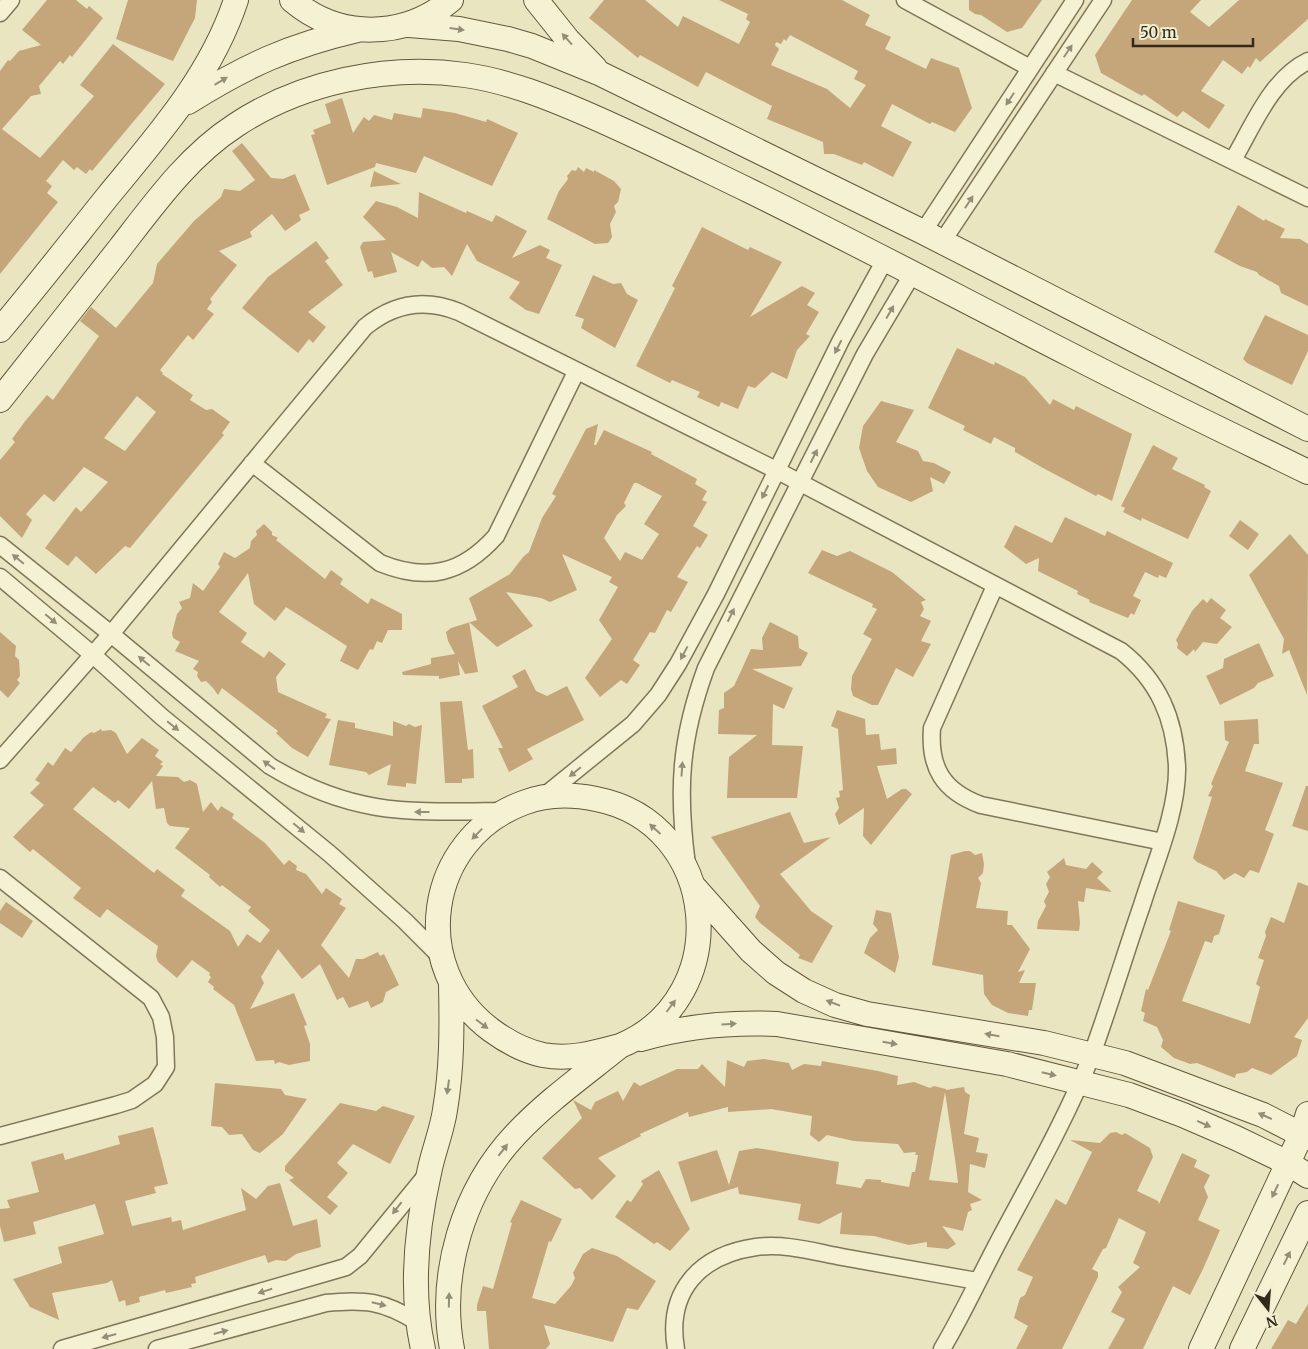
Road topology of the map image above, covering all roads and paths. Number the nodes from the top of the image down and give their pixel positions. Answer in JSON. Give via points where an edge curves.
{"nodes":[{"id":1,"x":11,"y":0,"type":"edge"},
{"id":2,"x":236,"y":0,"type":"edge"},
{"id":3,"x":292,"y":0,"type":"edge"},
{"id":4,"x":451,"y":0,"type":"edge"},
{"id":5,"x":536,"y":0,"type":"edge"},
{"id":6,"x":905,"y":0,"type":"edge"},
{"id":7,"x":1075,"y":0,"type":"edge"},
{"id":8,"x":1102,"y":0,"type":"edge"},
{"id":9,"x":0,"y":13,"type":"edge"},
{"id":10,"x":409,"y":25,"type":"junction"},
{"id":11,"x":357,"y":30,"type":"junction"},
{"id":12,"x":1308,"y":61,"type":"edge"},
{"id":13,"x":1030,"y":68,"type":"junction"},
{"id":14,"x":602,"y":74,"type":"junction"},
{"id":15,"x":1054,"y":74,"type":"junction"},
{"id":16,"x":180,"y":107,"type":"junction"},
{"id":17,"x":1233,"y":160,"type":"junction"},
{"id":18,"x":1308,"y":198,"type":"edge"},
{"id":19,"x":933,"y":237,"type":"junction"},
{"id":20,"x":886,"y":258,"type":"junction"},
{"id":21,"x":913,"y":273,"type":"junction"},
{"id":22,"x":1,"y":327,"type":"edge"},
{"id":23,"x":576,"y":372,"type":"junction"},
{"id":24,"x":0,"y":400,"type":"edge"},
{"id":25,"x":1308,"y":429,"type":"edge"},
{"id":26,"x":252,"y":463,"type":"junction"},
{"id":27,"x":776,"y":470,"type":"junction"},
{"id":28,"x":1304,"y":473,"type":"edge"},
{"id":29,"x":801,"y":483,"type":"junction"},
{"id":30,"x":0,"y":545,"type":"edge"},
{"id":31,"x":0,"y":577,"type":"edge"},
{"id":32,"x":995,"y":586,"type":"junction"},
{"id":33,"x":111,"y":634,"type":"junction"},
{"id":34,"x":93,"y":654,"type":"junction"},
{"id":35,"x":0,"y":760,"type":"edge"},
{"id":36,"x":543,"y":798,"type":"junction"},
{"id":37,"x":505,"y":811,"type":"junction"},
{"id":38,"x":1163,"y":842,"type":"junction"},
{"id":39,"x":0,"y":878,"type":"edge"},
{"id":40,"x":691,"y":878,"type":"junction"},
{"id":41,"x":440,"y":956,"type":"junction"},
{"id":42,"x":451,"y":986,"type":"junction"},
{"id":43,"x":625,"y":1044,"type":"junction"},
{"id":44,"x":1091,"y":1055,"type":"junction"},
{"id":45,"x":1080,"y":1082,"type":"junction"},
{"id":46,"x":1306,"y":1128,"type":"edge"},
{"id":47,"x":0,"y":1136,"type":"edge"},
{"id":48,"x":1288,"y":1163,"type":"junction"},
{"id":49,"x":429,"y":1172,"type":"junction"},
{"id":50,"x":1308,"y":1176,"type":"edge"},
{"id":51,"x":1308,"y":1213,"type":"edge"},
{"id":52,"x":977,"y":1281,"type":"junction"},
{"id":53,"x":177,"y":1317,"type":"junction"},
{"id":54,"x":417,"y":1322,"type":"junction"},
{"id":55,"x":184,"y":1342,"type":"junction"},
{"id":56,"x":62,"y":1349,"type":"edge"},
{"id":57,"x":157,"y":1349,"type":"edge"},
{"id":58,"x":423,"y":1349,"type":"edge"},
{"id":59,"x":452,"y":1349,"type":"edge"},
{"id":60,"x":676,"y":1349,"type":"edge"},
{"id":61,"x":942,"y":1349,"type":"edge"},
{"id":62,"x":1201,"y":1349,"type":"edge"},
{"id":63,"x":1242,"y":1349,"type":"edge"}],
"edges":[{"from":1,"to":9,"type":"street"},
{"from":2,"to":16,"type":"street","via":[[208,65]]},
{"from":3,"to":11,"type":"street","via":[[323,20]]},
{"from":4,"to":10,"type":"street"},
{"from":14,"to":5,"type":"street","one_way":true,"via":[[568,40]]},
{"from":6,"to":13,"type":"street"},
{"from":7,"to":13,"type":"street"},
{"from":15,"to":8,"type":"street","one_way":true},
{"from":10,"to":11,"type":"street","via":[[374,31]]},
{"from":10,"to":14,"type":"street","one_way":true,"via":[[459,29],[508,39]]},
{"from":16,"to":11,"type":"street","one_way":true,"via":[[224,79],[266,58],[310,41]]},
{"from":12,"to":17,"type":"street","via":[[1287,75],[1276,88]]},
{"from":13,"to":19,"type":"street","one_way":true},
{"from":14,"to":19,"type":"street"},
{"from":15,"to":17,"type":"street"},
{"from":19,"to":15,"type":"street","one_way":true},
{"from":16,"to":22,"type":"street"},
{"from":17,"to":18,"type":"street"},
{"from":19,"to":25,"type":"street"},
{"from":20,"to":21,"type":"street"},
{"from":20,"to":24,"type":"street","via":[[547,96],[459,74],[407,73],[348,79],[268,107],[235,126],[207,148],[166,190]]},
{"from":20,"to":27,"type":"street","one_way":true},
{"from":21,"to":28,"type":"street"},
{"from":29,"to":21,"type":"street","one_way":true,"via":[[865,354]]},
{"from":23,"to":26,"type":"street","via":[[446,307],[403,306],[365,327]]},
{"from":23,"to":26,"type":"street","via":[[496,536],[476,556],[452,569],[415,574],[380,563]]},
{"from":23,"to":27,"type":"street"},
{"from":26,"to":33,"type":"street"},
{"from":27,"to":29,"type":"street"},
{"from":27,"to":36,"type":"street","one_way":true,"via":[[716,594],[658,695],[633,724]]},
{"from":29,"to":32,"type":"street"},
{"from":40,"to":29,"type":"street","one_way":true,"via":[[680,801],[681,767],[694,700],[737,603]]},
{"from":33,"to":30,"type":"street","one_way":true},
{"from":31,"to":34,"type":"street","one_way":true},
{"from":32,"to":38,"type":"street","via":[[1121,651],[1151,680],[1166,705],[1177,769]]},
{"from":32,"to":38,"type":"street","via":[[932,728],[933,762],[941,777],[966,799],[981,805]]},
{"from":33,"to":34,"type":"street"},
{"from":37,"to":33,"type":"street","one_way":true,"via":[[406,812],[358,805],[321,793],[270,766]]},
{"from":34,"to":35,"type":"street"},
{"from":34,"to":41,"type":"street","one_way":true,"via":[[162,717],[362,882]]},
{"from":36,"to":37,"type":"street"},
{"from":40,"to":36,"type":"street","one_way":true,"via":[[669,840],[643,817],[619,806],[578,795]]},
{"from":37,"to":41,"type":"street","one_way":true,"via":[[478,831],[453,865],[442,889],[437,922]]},
{"from":38,"to":44,"type":"street"},
{"from":39,"to":47,"type":"street","via":[[151,998],[161,1017],[166,1037],[166,1067],[155,1084],[132,1100]]},
{"from":43,"to":40,"type":"street","one_way":true,"via":[[661,1019],[683,990],[696,957],[700,922]]},
{"from":44,"to":40,"type":"street","one_way":true,"via":[[1044,1043],[867,1014],[804,991],[750,951]]},
{"from":41,"to":42,"type":"street"},
{"from":42,"to":43,"type":"street","one_way":true,"via":[[474,1018],[505,1041],[542,1054],[582,1056]]},
{"from":42,"to":49,"type":"street","one_way":true,"via":[[450,1070],[445,1112]]},
{"from":43,"to":45,"type":"street","one_way":true,"via":[[702,1026],[777,1024],[1007,1064]]},
{"from":59,"to":43,"type":"street","one_way":true,"via":[[449,1303],[453,1256],[469,1204],[482,1179],[499,1154],[529,1121]]},
{"from":44,"to":45,"type":"street"},
{"from":46,"to":44,"type":"street","one_way":true},
{"from":45,"to":48,"type":"street","one_way":true,"via":[[1129,1095],[1183,1115]]},
{"from":45,"to":52,"type":"street"},
{"from":46,"to":48,"type":"street"},
{"from":48,"to":50,"type":"street"},
{"from":48,"to":62,"type":"street","one_way":true},
{"from":49,"to":53,"type":"street","one_way":true,"via":[[360,1256],[346,1267]]},
{"from":49,"to":54,"type":"street","via":[[415,1273]]},
{"from":63,"to":51,"type":"street","one_way":true},
{"from":52,"to":60,"type":"street","via":[[797,1248],[756,1247],[718,1259],[686,1284],[676,1311]]},
{"from":52,"to":61,"type":"street"},
{"from":53,"to":55,"type":"street"},
{"from":53,"to":56,"type":"street","one_way":true},
{"from":55,"to":54,"type":"street","one_way":true,"via":[[326,1304],[354,1300],[396,1309]]},
{"from":54,"to":58,"type":"street"},
{"from":55,"to":57,"type":"street"}]}
